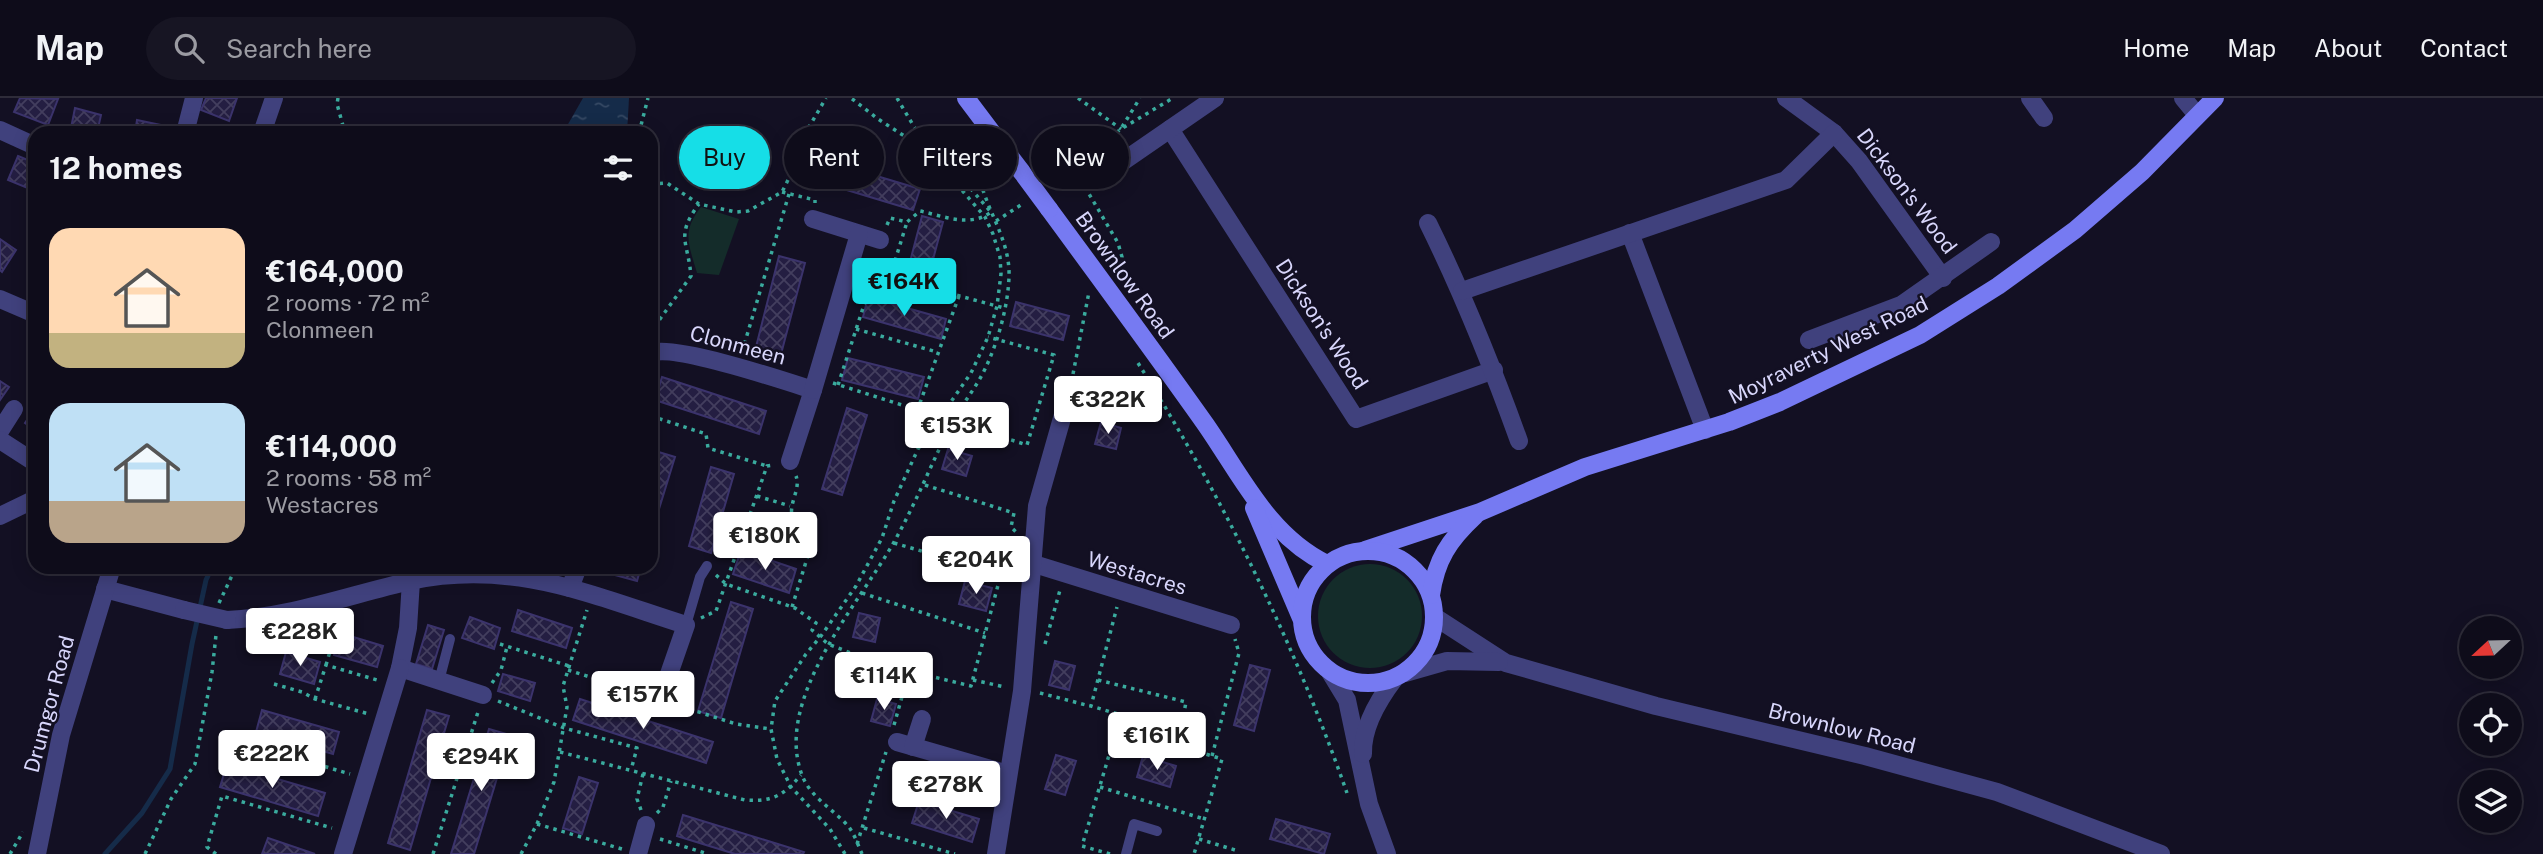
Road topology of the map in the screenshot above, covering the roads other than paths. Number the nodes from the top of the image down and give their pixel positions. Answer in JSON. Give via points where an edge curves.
{"nodes":[{"id":1,"x":194,"y":98,"type":"edge"},
{"id":2,"x":274,"y":98,"type":"edge"},
{"id":3,"x":966,"y":98,"type":"edge"},
{"id":4,"x":1215,"y":98,"type":"edge"},
{"id":5,"x":1786,"y":98,"type":"edge"},
{"id":6,"x":2030,"y":98,"type":"edge"},
{"id":7,"x":2183,"y":98,"type":"edge"},
{"id":8,"x":2214,"y":98,"type":"edge"},
{"id":9,"x":2197,"y":115,"type":"junction"},
{"id":10,"x":2045,"y":118,"type":"dead end"},
{"id":11,"x":187,"y":126,"type":"edge"},
{"id":12,"x":264,"y":126,"type":"edge"},
{"id":13,"x":0,"y":130,"type":"edge"},
{"id":14,"x":1170,"y":130,"type":"junction"},
{"id":15,"x":1834,"y":133,"type":"junction"},
{"id":16,"x":28,"y":143,"type":"edge"},
{"id":17,"x":1129,"y":158,"type":"edge"},
{"id":18,"x":813,"y":219,"type":"road end"},
{"id":19,"x":1428,"y":223,"type":"dead end"},
{"id":20,"x":1630,"y":233,"type":"junction"},
{"id":21,"x":859,"y":234,"type":"junction"},
{"id":22,"x":880,"y":240,"type":"road end"},
{"id":23,"x":1991,"y":242,"type":"dead end"},
{"id":24,"x":1943,"y":278,"type":"junction"},
{"id":25,"x":1462,"y":291,"type":"junction"},
{"id":26,"x":0,"y":299,"type":"edge"},
{"id":27,"x":28,"y":311,"type":"edge"},
{"id":28,"x":1809,"y":340,"type":"dead end"},
{"id":29,"x":658,"y":352,"type":"edge"},
{"id":30,"x":1494,"y":370,"type":"junction"},
{"id":31,"x":815,"y":384,"type":"junction"},
{"id":32,"x":1070,"y":390,"type":"road end"},
{"id":33,"x":14,"y":409,"type":"dead end"},
{"id":34,"x":1705,"y":430,"type":"junction"},
{"id":35,"x":0,"y":431,"type":"edge"},
{"id":36,"x":0,"y":440,"type":"edge"},
{"id":37,"x":1519,"y":441,"type":"dead end"},
{"id":38,"x":28,"y":459,"type":"edge"},
{"id":39,"x":790,"y":461,"type":"road end"},
{"id":40,"x":1244,"y":482,"type":"junction"},
{"id":41,"x":28,"y":502,"type":"edge"},
{"id":42,"x":1480,"y":512,"type":"junction"},
{"id":43,"x":0,"y":516,"type":"edge"},
{"id":44,"x":1365,"y":550,"type":"junction"},
{"id":45,"x":1031,"y":556,"type":"junction"},
{"id":46,"x":1327,"y":564,"type":"junction"},
{"id":47,"x":707,"y":566,"type":"dead end"},
{"id":48,"x":110,"y":574,"type":"edge"},
{"id":49,"x":575,"y":574,"type":"edge"},
{"id":50,"x":411,"y":581,"type":"junction"},
{"id":51,"x":570,"y":588,"type":"junction"},
{"id":52,"x":106,"y":589,"type":"junction"},
{"id":53,"x":1431,"y":595,"type":"junction"},
{"id":54,"x":1435,"y":617,"type":"junction"},
{"id":55,"x":1301,"y":618,"type":"junction"},
{"id":56,"x":686,"y":625,"type":"junction"},
{"id":57,"x":1231,"y":625,"type":"road end"},
{"id":58,"x":450,"y":639,"type":"dead end"},
{"id":59,"x":1506,"y":663,"type":"junction"},
{"id":60,"x":1330,"y":672,"type":"junction"},
{"id":61,"x":669,"y":674,"type":"dead end"},
{"id":62,"x":397,"y":676,"type":"junction"},
{"id":63,"x":1400,"y":676,"type":"junction"},
{"id":64,"x":439,"y":681,"type":"junction"},
{"id":65,"x":483,"y":695,"type":"road end"},
{"id":66,"x":922,"y":719,"type":"dead end"},
{"id":67,"x":1007,"y":774,"type":"junction"},
{"id":68,"x":1363,"y":774,"type":"junction"},
{"id":69,"x":645,"y":830,"type":"road end"},
{"id":70,"x":1157,"y":831,"type":"dead end"},
{"id":71,"x":1000,"y":853,"type":"edge"},
{"id":72,"x":37,"y":854,"type":"edge"},
{"id":73,"x":343,"y":854,"type":"edge"},
{"id":74,"x":638,"y":854,"type":"edge"},
{"id":75,"x":1126,"y":854,"type":"edge"},
{"id":76,"x":1387,"y":854,"type":"edge"},
{"id":77,"x":2161,"y":854,"type":"edge"}],
"edges":[{"from":1,"to":11,"type":"street"},
{"from":2,"to":12,"type":"street"},
{"from":3,"to":40,"type":"main road","name":"Brownlow Road","bridge":true},
{"from":4,"to":14,"type":"street"},
{"from":5,"to":15,"type":"street","name":"Dickson's Wood"},
{"from":6,"to":10,"type":"street"},
{"from":7,"to":9,"type":"street"},
{"from":8,"to":9,"type":"main road","name":"Moyraverty West Road"},
{"from":9,"to":34,"type":"main road","name":"Moyraverty West Road","via":[[2142,172],[2075,230],[1998,286],[1907,342],[1780,402]]},
{"from":13,"to":16,"type":"street"},
{"from":14,"to":17,"type":"street"},
{"from":14,"to":30,"type":"street","name":"Dickson's Wood","via":[[1356,419]]},
{"from":15,"to":20,"type":"street","name":"Dickson's Wood","via":[[1786,180]]},
{"from":15,"to":24,"type":"street","name":"Dickson's Wood"},
{"from":18,"to":21,"type":"street"},
{"from":19,"to":25,"type":"street"},
{"from":20,"to":25,"type":"street","name":"Dickson's Wood"},
{"from":20,"to":34,"type":"street"},
{"from":21,"to":22,"type":"street"},
{"from":21,"to":31,"type":"street"},
{"from":23,"to":24,"type":"street","name":"Dickson's Wood"},
{"from":24,"to":28,"type":"street","name":"Dickson's Wood","via":[[1901,305]]},
{"from":25,"to":30,"type":"street"},
{"from":26,"to":27,"type":"street"},
{"from":29,"to":31,"type":"street","name":"Clonmeen","via":[[670,351]]},
{"from":30,"to":37,"type":"street"},
{"from":31,"to":39,"type":"street"},
{"from":32,"to":45,"type":"street","via":[[1037,506]]},
{"from":33,"to":35,"type":"street"},
{"from":34,"to":42,"type":"main road","name":"Moyraverty West Road","via":[[1586,467]]},
{"from":36,"to":38,"type":"street"},
{"from":40,"to":46,"type":"main road","name":"Brownlow Road","via":[[1288,539]]},
{"from":40,"to":55,"type":"main road","name":"Brownlow Road"},
{"from":41,"to":43,"type":"street"},
{"from":42,"to":44,"type":"main road","name":"Moyraverty West Road"},
{"from":42,"to":53,"type":"main road","name":"Moyraverty West Road","via":[[1443,555]]},
{"from":44,"to":46,"type":"main road"},
{"from":44,"to":53,"type":"main road","via":[[1405,562],[1421,576]]},
{"from":45,"to":57,"type":"street","name":"Westacres","via":[[1064,574]]},
{"from":45,"to":67,"type":"street","via":[[1022,691]]},
{"from":46,"to":55,"type":"main road","via":[[1313,579]]},
{"from":47,"to":56,"type":"lane"},
{"from":48,"to":52,"type":"street","name":"Drumgor Road"},
{"from":49,"to":51,"type":"street"},
{"from":50,"to":51,"type":"street","via":[[494,574]]},
{"from":50,"to":52,"type":"street","bridge":true,"via":[[278,615],[221,619]]},
{"from":50,"to":62,"type":"street","via":[[408,628]]},
{"from":51,"to":56,"type":"street"},
{"from":52,"to":72,"type":"street","name":"Drumgor Road","via":[[61,735]]},
{"from":53,"to":54,"type":"main road"},
{"from":54,"to":59,"type":"street","name":"Brownlow Road"},
{"from":54,"to":63,"type":"main road","via":[[1427,649]]},
{"from":55,"to":60,"type":"main road","via":[[1305,639]]},
{"from":56,"to":61,"type":"street"},
{"from":58,"to":64,"type":"lane"},
{"from":59,"to":63,"type":"street","name":"Brownlow Road","via":[[1447,661]]},
{"from":59,"to":77,"type":"street","name":"Brownlow Road","via":[[1997,792]]},
{"from":60,"to":63,"type":"main road","via":[[1362,684]]},
{"from":60,"to":68,"type":"street","via":[[1348,700]]},
{"from":62,"to":64,"type":"street"},
{"from":62,"to":73,"type":"street"},
{"from":63,"to":68,"type":"street","via":[[1374,710],[1363,746]]},
{"from":64,"to":65,"type":"street"},
{"from":66,"to":67,"type":"street","via":[[898,740]]},
{"from":67,"to":71,"type":"street"},
{"from":68,"to":76,"type":"street"},
{"from":69,"to":74,"type":"street"},
{"from":70,"to":75,"type":"lane","via":[[1134,824]]}]}
